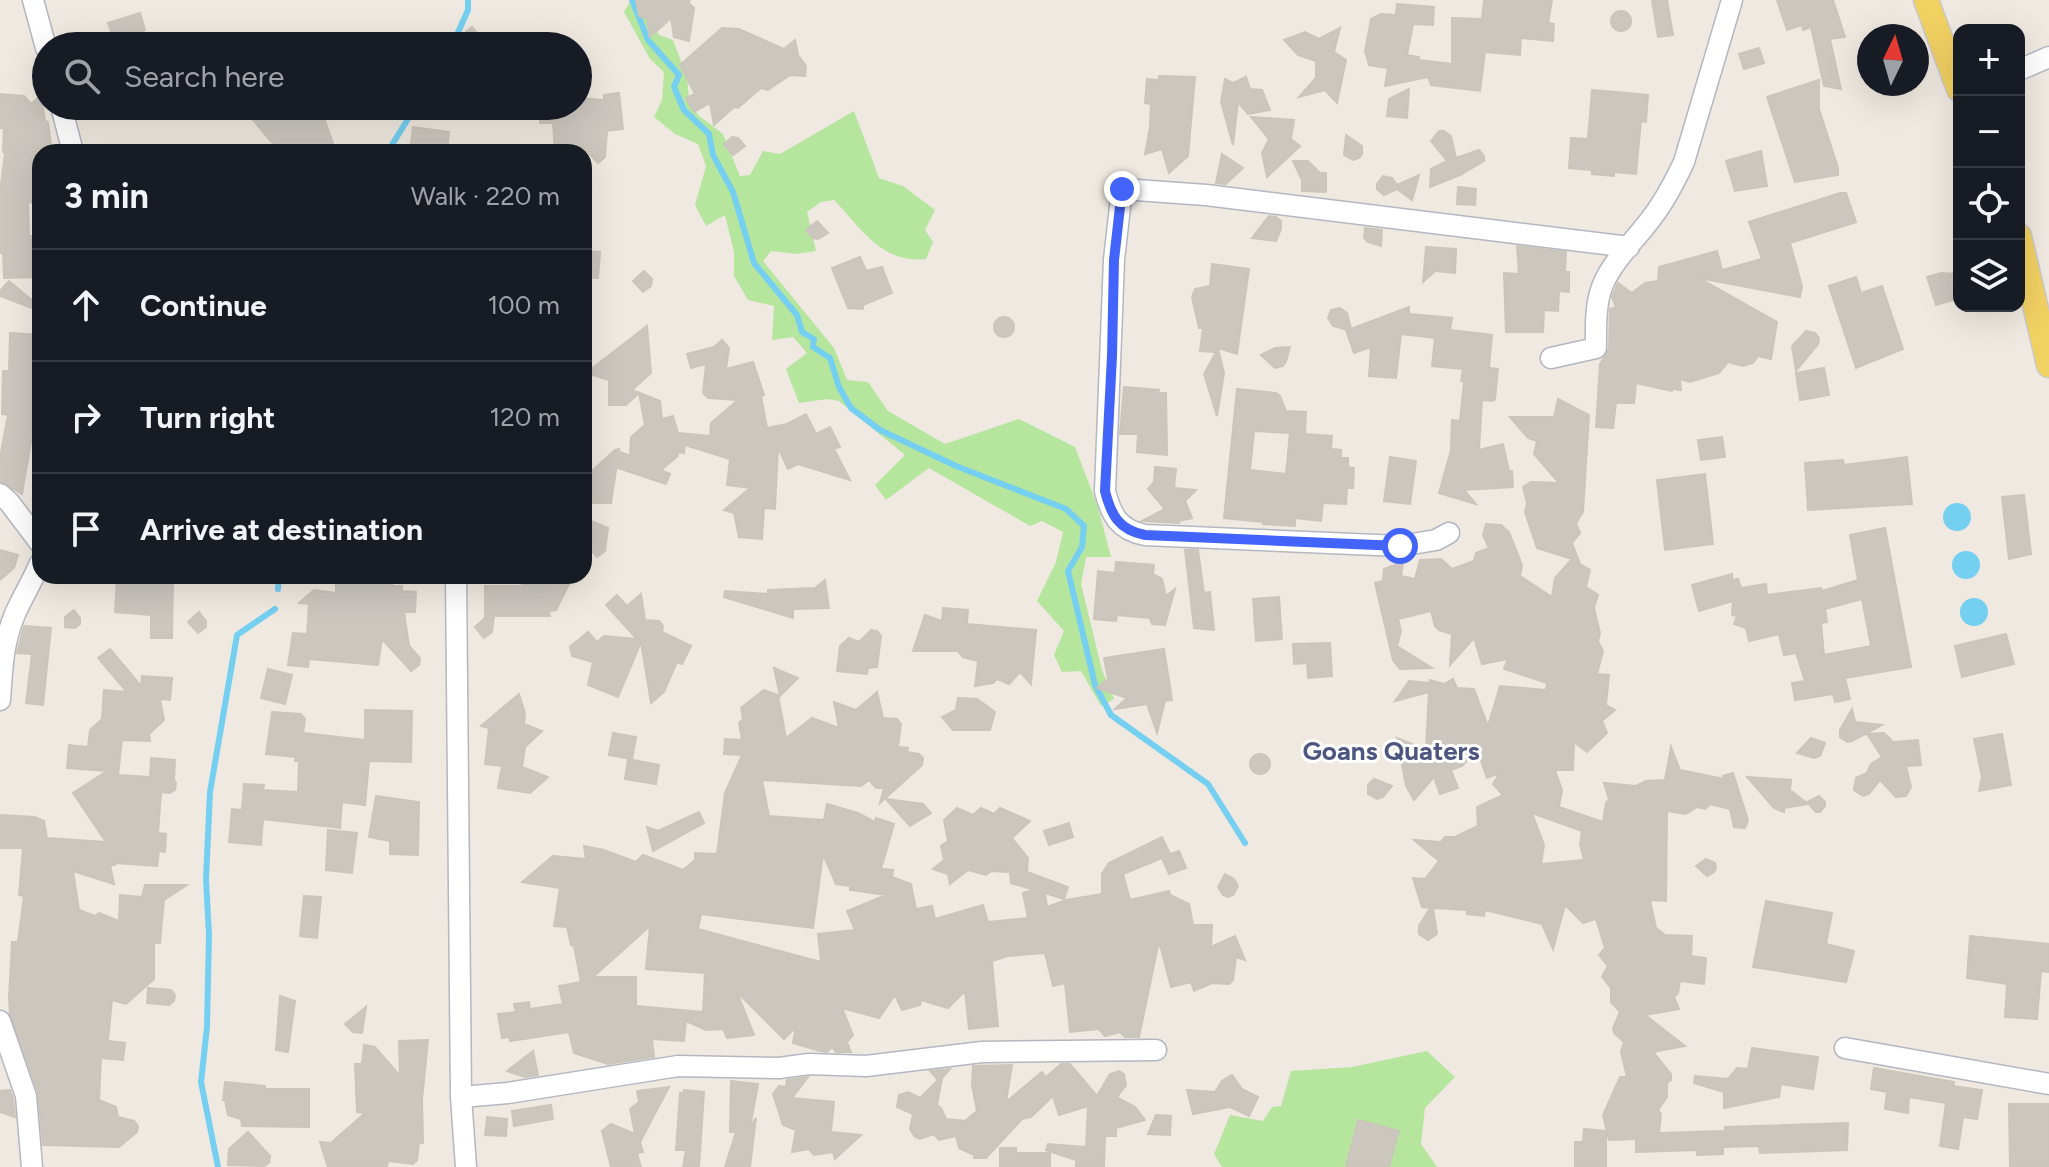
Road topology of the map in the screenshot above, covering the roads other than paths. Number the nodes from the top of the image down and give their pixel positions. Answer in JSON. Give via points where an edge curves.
{"nodes":[{"id":1,"x":33,"y":0,"type":"edge"},
{"id":2,"x":1732,"y":0,"type":"edge"},
{"id":3,"x":1926,"y":0,"type":"edge"},
{"id":4,"x":42,"y":32,"type":"edge"},
{"id":5,"x":2049,"y":57,"type":"edge"},
{"id":6,"x":2025,"y":67,"type":"edge"},
{"id":7,"x":1953,"y":73,"type":"edge"},
{"id":8,"x":65,"y":120,"type":"edge"},
{"id":9,"x":71,"y":144,"type":"edge"},
{"id":10,"x":2020,"y":240,"type":"edge"},
{"id":11,"x":1629,"y":247,"type":"junction"},
{"id":12,"x":1551,"y":358,"type":"dead end"},
{"id":13,"x":2049,"y":365,"type":"edge"},
{"id":14,"x":0,"y":494,"type":"edge"},
{"id":15,"x":32,"y":532,"type":"edge"},
{"id":16,"x":1449,"y":533,"type":"dead end"},
{"id":17,"x":32,"y":580,"type":"edge"},
{"id":18,"x":456,"y":584,"type":"edge"},
{"id":19,"x":0,"y":700,"type":"edge"},
{"id":20,"x":0,"y":1021,"type":"edge"},
{"id":21,"x":1845,"y":1048,"type":"dead end"},
{"id":22,"x":1156,"y":1050,"type":"dead end"},
{"id":23,"x":2049,"y":1084,"type":"edge"},
{"id":24,"x":461,"y":1097,"type":"junction"},
{"id":25,"x":32,"y":1167,"type":"edge"},
{"id":26,"x":466,"y":1167,"type":"edge"}],
"edges":[{"from":1,"to":4,"type":"street"},
{"from":2,"to":11,"type":"street","via":[[1684,162],[1661,205]]},
{"from":3,"to":7,"type":"main road"},
{"from":5,"to":6,"type":"street"},
{"from":8,"to":9,"type":"street"},
{"from":10,"to":13,"type":"main road"},
{"from":11,"to":12,"type":"street","via":[[1601,289],[1596,348]]},
{"from":11,"to":16,"type":"street","via":[[1122,189],[1105,491],[1119,524],[1145,535],[1400,546]]},
{"from":14,"to":15,"type":"street"},
{"from":17,"to":19,"type":"street","via":[[6,640]]},
{"from":18,"to":24,"type":"street"},
{"from":20,"to":25,"type":"street","via":[[26,1096]]},
{"from":21,"to":23,"type":"street"},
{"from":22,"to":24,"type":"street","via":[[982,1052],[866,1066],[678,1066]]},
{"from":24,"to":26,"type":"street"}]}
